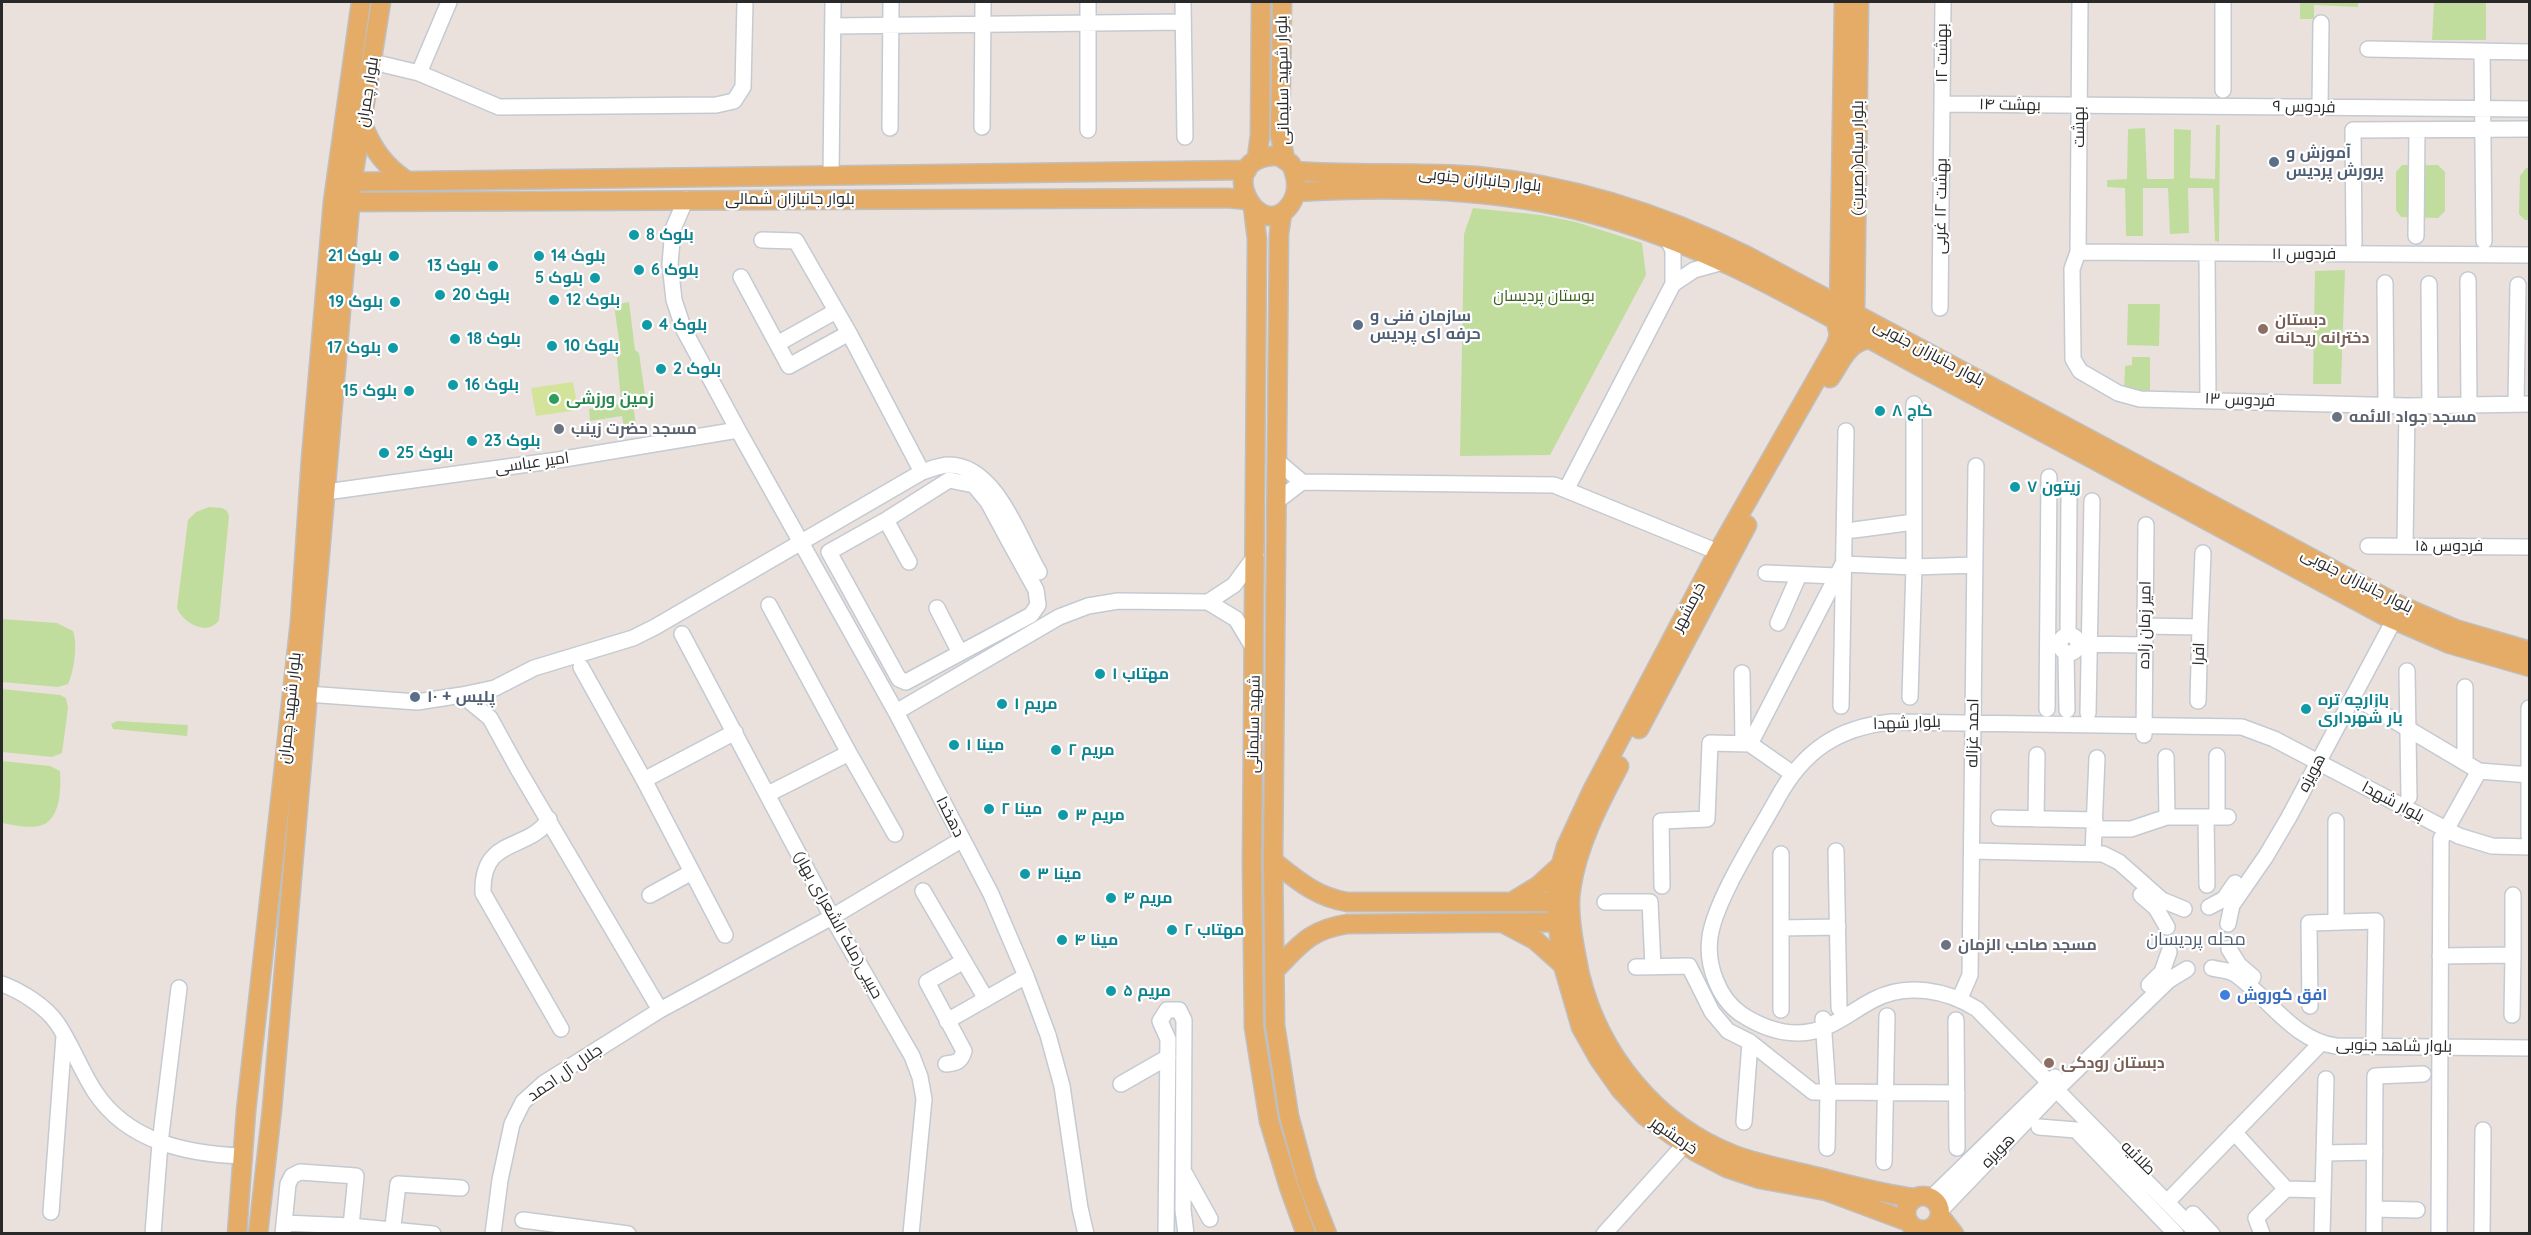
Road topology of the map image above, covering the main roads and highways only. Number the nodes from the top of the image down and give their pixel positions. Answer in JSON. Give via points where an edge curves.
{"nodes":[{"id":1,"x":361,"y":2,"type":"edge"},
{"id":2,"x":381,"y":2,"type":"edge"},
{"id":3,"x":1261,"y":2,"type":"edge"},
{"id":4,"x":1282,"y":2,"type":"edge"},
{"id":5,"x":1844,"y":2,"type":"edge"},
{"id":6,"x":1859,"y":2,"type":"edge"},
{"id":7,"x":1851,"y":44,"type":"junction"},
{"id":8,"x":363,"y":125,"type":"junction"},
{"id":9,"x":1252,"y":164,"type":"junction"},
{"id":10,"x":1289,"y":165,"type":"junction"},
{"id":11,"x":407,"y":181,"type":"junction"},
{"id":12,"x":344,"y":182,"type":"junction"},
{"id":13,"x":1296,"y":192,"type":"junction"},
{"id":14,"x":388,"y":201,"type":"junction"},
{"id":15,"x":342,"y":202,"type":"junction"},
{"id":16,"x":1250,"y":203,"type":"junction"},
{"id":17,"x":1282,"y":213,"type":"junction"},
{"id":18,"x":348,"y":232,"type":"junction"},
{"id":19,"x":1837,"y":313,"type":"junction"},
{"id":20,"x":1856,"y":314,"type":"junction"},
{"id":21,"x":1870,"y":339,"type":"junction"},
{"id":22,"x":1845,"y":343,"type":"junction"},
{"id":23,"x":311,"y":476,"type":"junction"},
{"id":24,"x":326,"y":492,"type":"junction"},
{"id":25,"x":2529,"y":651,"type":"edge"},
{"id":26,"x":2529,"y":667,"type":"edge"},
{"id":27,"x":1274,"y":861,"type":"junction"},
{"id":28,"x":1561,"y":865,"type":"junction"},
{"id":29,"x":1513,"y":901,"type":"junction"},
{"id":30,"x":1563,"y":902,"type":"junction"},
{"id":31,"x":1501,"y":922,"type":"junction"},
{"id":32,"x":1565,"y":922,"type":"junction"},
{"id":33,"x":1563,"y":965,"type":"junction"},
{"id":34,"x":1274,"y":970,"type":"junction"},
{"id":35,"x":1932,"y":1206,"type":"junction"},
{"id":36,"x":1920,"y":1228,"type":"edge"},
{"id":37,"x":237,"y":1233,"type":"edge"},
{"id":38,"x":258,"y":1233,"type":"edge"},
{"id":39,"x":1306,"y":1233,"type":"edge"},
{"id":40,"x":1327,"y":1233,"type":"edge"},
{"id":41,"x":1954,"y":1233,"type":"edge"}],
"edges":[{"from":1,"to":12,"type":"main road"},
{"from":2,"to":8,"type":"main road","name":"بلوار چمران"},
{"from":3,"to":9,"type":"main road","name":"بلوار شهید سلیمانی","via":[[1260,135]]},
{"from":4,"to":10,"type":"main road","name":"بلوار شهید سلیمانی","via":[[1280,135]]},
{"from":5,"to":7,"type":"main road","name":"بلوار سپاه(بصیرت)"},
{"from":6,"to":7,"type":"main road","name":"بلوار سپاه(بصیرت)"},
{"from":7,"to":19,"type":"main road","name":"بلوار سپاه(بصیرت)"},
{"from":7,"to":20,"type":"main road","name":"بلوار سپاه(بصیرت)"},
{"from":8,"to":11,"type":"main road","via":[[375,152],[388,168]]},
{"from":8,"to":12,"type":"main road","name":"بلوار چمران"},
{"from":9,"to":10,"type":"main road","via":[[1275,156]]},
{"from":9,"to":11,"type":"main road","name":"بلوار جانبازان شمالی","via":[[831,176]]},
{"from":9,"to":16,"type":"main road","via":[[1244,182]]},
{"from":10,"to":13,"type":"main road"},
{"from":10,"to":19,"type":"main road","name":"بلوار جانبازان جنوبی","via":[[1330,174],[1477,176],[1597,198],[1701,233]]},
{"from":11,"to":12,"type":"main road","name":"بلوار جانبازان شمالی"},
{"from":12,"to":15,"type":"main road","name":"بلوار شهید چمران"},
{"from":13,"to":17,"type":"main road"},
{"from":13,"to":19,"type":"main road","name":"بلوار جانبازان جنوبی","via":[[1413,189],[1537,201],[1666,237]]},
{"from":14,"to":15,"type":"main road","name":"بلوار جانبازان شمالی"},
{"from":14,"to":16,"type":"main road","name":"بلوار جانبازان شمالی","via":[[1228,198]]},
{"from":14,"to":18,"type":"main road","via":[[367,210]]},
{"from":15,"to":18,"type":"main road","name":"بلوار شهید چمران"},
{"from":15,"to":23,"type":"main road","name":"بلوار شهید چمران"},
{"from":16,"to":17,"type":"main road","via":[[1268,215]]},
{"from":16,"to":39,"type":"main road","name":"شهید سلیمانی","via":[[1257,239],[1254,1027],[1269,1121]]},
{"from":17,"to":27,"type":"main road","name":"شهید سلیمانی"},
{"from":18,"to":24,"type":"main road","name":"بلوار شهید چمران"},
{"from":19,"to":20,"type":"main road","name":"بلوار جانبازان جنوبی"},
{"from":19,"to":21,"type":"main road","name":"بلوار جانبازان جنوبی"},
{"from":19,"to":22,"type":"main road"},
{"from":20,"to":25,"type":"main road","name":"بلوار جانبازان جنوبی","via":[[2397,604],[2455,629]]},
{"from":21,"to":22,"type":"main road"},
{"from":21,"to":26,"type":"main road","name":"بلوار جانبازان جنوبی","via":[[2390,618],[2450,644]]},
{"from":22,"to":28,"type":"main road","name":"خرمشهر","via":[[1718,552],[1592,790]]},
{"from":22,"to":30,"type":"main road","name":"خرمشهر","via":[[1604,795]]},
{"from":23,"to":24,"type":"main road"},
{"from":23,"to":37,"type":"main road","name":"بلوار شهید چمران","via":[[300,622]]},
{"from":24,"to":38,"type":"main road","name":"بلوار شهید چمران"},
{"from":27,"to":29,"type":"main road","via":[[1308,889],[1347,902]]},
{"from":27,"to":34,"type":"main road","name":"شهید سلیمانی"},
{"from":28,"to":29,"type":"main road"},
{"from":28,"to":30,"type":"main road","name":"خرمشهر","via":[[1556,882]]},
{"from":29,"to":30,"type":"main road"},
{"from":30,"to":32,"type":"main road","name":"خرمشهر"},
{"from":31,"to":32,"type":"main road"},
{"from":31,"to":33,"type":"main road","via":[[1534,940]]},
{"from":31,"to":34,"type":"main road","via":[[1329,927],[1309,936]]},
{"from":32,"to":33,"type":"main road","name":"خرمشهر"},
{"from":32,"to":35,"type":"main road","name":"خرمشهر","via":[[1595,1022],[1611,1052],[1655,1105],[1703,1140],[1733,1154]]},
{"from":33,"to":36,"type":"main road","name":"خرمشهر","via":[[1581,1028],[1599,1059],[1645,1116],[1684,1145],[1727,1168],[1760,1179],[1826,1191]]},
{"from":34,"to":40,"type":"main road","name":"شهید سلیمانی","via":[[1275,1024],[1289,1116],[1307,1182]]},
{"from":35,"to":36,"type":"main road","via":[[1934,1226]]},
{"from":35,"to":36,"type":"main road","via":[[1906,1211]]},
{"from":35,"to":41,"type":"main road"}]}
